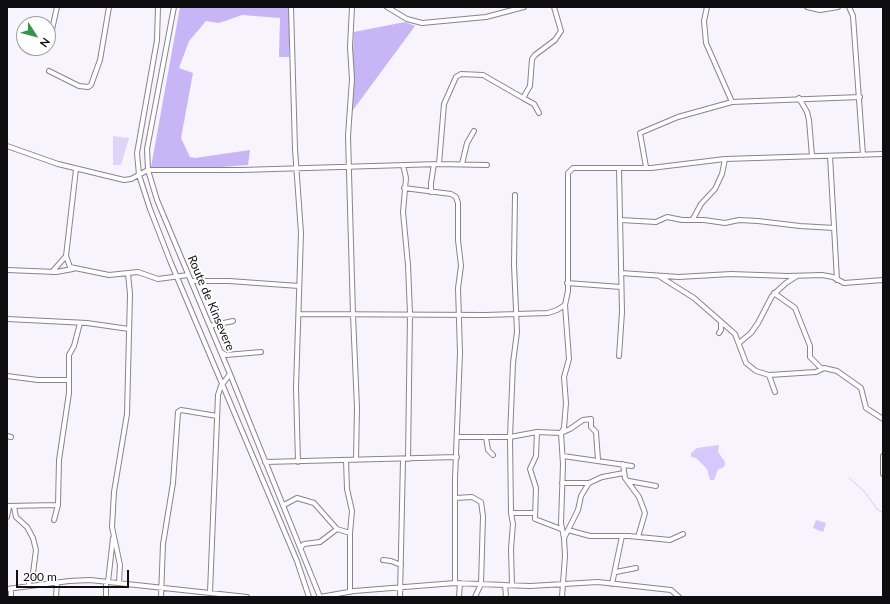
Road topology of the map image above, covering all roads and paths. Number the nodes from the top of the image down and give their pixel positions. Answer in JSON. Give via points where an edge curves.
{"nodes":[{"id":1,"x":109,"y":7,"type":"edge"},
{"id":2,"x":158,"y":7,"type":"edge"},
{"id":3,"x":174,"y":7,"type":"edge"},
{"id":4,"x":291,"y":7,"type":"edge"},
{"id":5,"x":352,"y":7,"type":"edge"},
{"id":6,"x":386,"y":7,"type":"edge"},
{"id":7,"x":524,"y":7,"type":"edge"},
{"id":8,"x":554,"y":7,"type":"edge"},
{"id":9,"x":707,"y":7,"type":"edge"},
{"id":10,"x":807,"y":7,"type":"edge"},
{"id":11,"x":838,"y":7,"type":"edge"},
{"id":12,"x":849,"y":7,"type":"edge"},
{"id":13,"x":829,"y":8,"type":"edge"},
{"id":14,"x":49,"y":71,"type":"dead end"},
{"id":15,"x":860,"y":97,"type":"junction"},
{"id":16,"x":523,"y":98,"type":"junction"},
{"id":17,"x":799,"y":98,"type":"junction"},
{"id":18,"x":732,"y":102,"type":"junction"},
{"id":19,"x":539,"y":113,"type":"dead end"},
{"id":20,"x":474,"y":131,"type":"dead end"},
{"id":21,"x":7,"y":146,"type":"edge"},
{"id":22,"x":863,"y":154,"type":"junction"},
{"id":23,"x":883,"y":154,"type":"edge"},
{"id":24,"x":812,"y":156,"type":"junction"},
{"id":25,"x":830,"y":156,"type":"junction"},
{"id":26,"x":725,"y":159,"type":"junction"},
{"id":27,"x":436,"y":164,"type":"junction"},
{"id":28,"x":462,"y":164,"type":"junction"},
{"id":29,"x":403,"y":165,"type":"junction"},
{"id":30,"x":487,"y":165,"type":"dead end"},
{"id":31,"x":349,"y":166,"type":"junction"},
{"id":32,"x":296,"y":167,"type":"junction"},
{"id":33,"x":646,"y":167,"type":"junction"},
{"id":34,"x":76,"y":169,"type":"junction"},
{"id":35,"x":619,"y":169,"type":"junction"},
{"id":36,"x":148,"y":170,"type":"junction"},
{"id":37,"x":139,"y":175,"type":"junction"},
{"id":38,"x":404,"y":188,"type":"junction"},
{"id":39,"x":431,"y":192,"type":"junction"},
{"id":40,"x":515,"y":195,"type":"dead end"},
{"id":41,"x":693,"y":219,"type":"junction"},
{"id":42,"x":621,"y":220,"type":"junction"},
{"id":43,"x":834,"y":228,"type":"junction"},
{"id":44,"x":66,"y":256,"type":"junction"},
{"id":45,"x":73,"y":269,"type":"junction"},
{"id":46,"x":7,"y":270,"type":"edge"},
{"id":47,"x":52,"y":272,"type":"junction"},
{"id":48,"x":621,"y":273,"type":"junction"},
{"id":49,"x":128,"y":274,"type":"junction"},
{"id":50,"x":188,"y":275,"type":"junction"},
{"id":51,"x":659,"y":276,"type":"junction"},
{"id":52,"x":798,"y":276,"type":"junction"},
{"id":53,"x":178,"y":277,"type":"junction"},
{"id":54,"x":837,"y":280,"type":"junction"},
{"id":55,"x":883,"y":280,"type":"edge"},
{"id":56,"x":190,"y":281,"type":"junction"},
{"id":57,"x":567,"y":283,"type":"junction"},
{"id":58,"x":299,"y":286,"type":"junction"},
{"id":59,"x":621,"y":287,"type":"junction"},
{"id":60,"x":774,"y":293,"type":"junction"},
{"id":61,"x":565,"y":305,"type":"junction"},
{"id":62,"x":516,"y":313,"type":"junction"},
{"id":63,"x":299,"y":314,"type":"junction"},
{"id":64,"x":410,"y":314,"type":"junction"},
{"id":65,"x":460,"y":314,"type":"junction"},
{"id":66,"x":353,"y":315,"type":"junction"},
{"id":67,"x":7,"y":319,"type":"edge"},
{"id":68,"x":233,"y":321,"type":"dead end"},
{"id":69,"x":721,"y":322,"type":"junction"},
{"id":70,"x":80,"y":323,"type":"junction"},
{"id":71,"x":210,"y":326,"type":"junction"},
{"id":72,"x":129,"y":329,"type":"junction"},
{"id":73,"x":719,"y":333,"type":"dead end"},
{"id":74,"x":738,"y":343,"type":"junction"},
{"id":75,"x":221,"y":352,"type":"junction"},
{"id":76,"x":261,"y":352,"type":"dead end"},
{"id":77,"x":619,"y":356,"type":"dead end"},
{"id":78,"x":821,"y":368,"type":"junction"},
{"id":79,"x":230,"y":374,"type":"junction"},
{"id":80,"x":769,"y":375,"type":"junction"},
{"id":81,"x":7,"y":376,"type":"edge"},
{"id":82,"x":69,"y":380,"type":"junction"},
{"id":83,"x":221,"y":386,"type":"junction"},
{"id":84,"x":775,"y":392,"type":"dead end"},
{"id":85,"x":217,"y":416,"type":"junction"},
{"id":86,"x":883,"y":419,"type":"edge"},
{"id":87,"x":537,"y":432,"type":"junction"},
{"id":88,"x":561,"y":433,"type":"junction"},
{"id":89,"x":486,"y":436,"type":"junction"},
{"id":90,"x":458,"y":437,"type":"junction"},
{"id":91,"x":510,"y":437,"type":"junction"},
{"id":92,"x":493,"y":455,"type":"dead end"},
{"id":93,"x":563,"y":456,"type":"junction"},
{"id":94,"x":883,"y":456,"type":"edge"},
{"id":95,"x":457,"y":457,"type":"junction"},
{"id":96,"x":405,"y":459,"type":"junction"},
{"id":97,"x":346,"y":460,"type":"junction"},
{"id":98,"x":356,"y":460,"type":"junction"},
{"id":99,"x":598,"y":460,"type":"junction"},
{"id":100,"x":264,"y":462,"type":"junction"},
{"id":101,"x":298,"y":462,"type":"junction"},
{"id":102,"x":623,"y":464,"type":"junction"},
{"id":103,"x":632,"y":466,"type":"dead end"},
{"id":104,"x":624,"y":473,"type":"junction"},
{"id":105,"x":883,"y":474,"type":"edge"},
{"id":106,"x":628,"y":481,"type":"junction"},
{"id":107,"x":562,"y":483,"type":"junction"},
{"id":108,"x":589,"y":483,"type":"junction"},
{"id":109,"x":656,"y":486,"type":"dead end"},
{"id":110,"x":455,"y":498,"type":"junction"},
{"id":111,"x":58,"y":505,"type":"junction"},
{"id":112,"x":284,"y":505,"type":"junction"},
{"id":113,"x":10,"y":506,"type":"edge"},
{"id":114,"x":511,"y":513,"type":"junction"},
{"id":115,"x":535,"y":513,"type":"junction"},
{"id":116,"x":7,"y":517,"type":"edge"},
{"id":117,"x":54,"y":520,"type":"dead end"},
{"id":118,"x":337,"y":529,"type":"junction"},
{"id":119,"x":561,"y":529,"type":"junction"},
{"id":120,"x":568,"y":530,"type":"junction"},
{"id":121,"x":350,"y":533,"type":"junction"},
{"id":122,"x":683,"y":534,"type":"dead end"},
{"id":123,"x":622,"y":536,"type":"junction"},
{"id":124,"x":638,"y":537,"type":"junction"},
{"id":125,"x":113,"y":538,"type":"junction"},
{"id":126,"x":564,"y":538,"type":"junction"},
{"id":127,"x":301,"y":548,"type":"junction"},
{"id":128,"x":382,"y":560,"type":"dead end"},
{"id":129,"x":401,"y":564,"type":"junction"},
{"id":130,"x":636,"y":568,"type":"dead end"},
{"id":131,"x":616,"y":572,"type":"junction"},
{"id":132,"x":107,"y":582,"type":"junction"},
{"id":133,"x":57,"y":583,"type":"junction"},
{"id":134,"x":118,"y":583,"type":"junction"},
{"id":135,"x":457,"y":583,"type":"junction"},
{"id":136,"x":481,"y":584,"type":"junction"},
{"id":137,"x":562,"y":584,"type":"junction"},
{"id":138,"x":612,"y":584,"type":"junction"},
{"id":139,"x":506,"y":585,"type":"junction"},
{"id":140,"x":28,"y":586,"type":"junction"},
{"id":141,"x":512,"y":586,"type":"junction"},
{"id":142,"x":160,"y":588,"type":"junction"},
{"id":143,"x":9,"y":589,"type":"edge"},
{"id":144,"x":401,"y":589,"type":"junction"},
{"id":145,"x":210,"y":592,"type":"junction"},
{"id":146,"x":350,"y":592,"type":"junction"},
{"id":147,"x":216,"y":595,"type":"edge"},
{"id":148,"x":11,"y":597,"type":"edge"},
{"id":149,"x":56,"y":597,"type":"edge"},
{"id":150,"x":106,"y":597,"type":"edge"},
{"id":151,"x":161,"y":597,"type":"edge"},
{"id":152,"x":247,"y":597,"type":"edge"},
{"id":153,"x":309,"y":597,"type":"edge"},
{"id":154,"x":320,"y":597,"type":"edge"},
{"id":155,"x":400,"y":597,"type":"edge"},
{"id":156,"x":459,"y":597,"type":"edge"},
{"id":157,"x":475,"y":597,"type":"edge"},
{"id":158,"x":506,"y":597,"type":"edge"},
{"id":159,"x":562,"y":597,"type":"edge"},
{"id":160,"x":679,"y":597,"type":"edge"}],
"edges":[{"from":1,"to":14,"type":"street","via":[[100,60],[91,85],[79,86]]},
{"from":2,"to":37,"type":"street","via":[[157,40],[137,153]]},
{"from":3,"to":36,"type":"street","name":"Route de Kinsevere","via":[[155,97],[147,149]]},
{"from":4,"to":32,"type":"street"},
{"from":5,"to":31,"type":"street"},
{"from":6,"to":7,"type":"street","via":[[407,19],[422,22],[486,17]]},
{"from":8,"to":16,"type":"street","via":[[561,30],[555,40],[532,59],[530,86]]},
{"from":9,"to":18,"type":"street","via":[[704,27],[706,43]]},
{"from":10,"to":13,"type":"street","via":[[820,10]]},
{"from":11,"to":13,"type":"street"},
{"from":12,"to":15,"type":"street","via":[[853,16]]},
{"from":15,"to":17,"type":"street"},
{"from":15,"to":22,"type":"street"},
{"from":16,"to":19,"type":"street","via":[[534,104]]},
{"from":16,"to":27,"type":"street","via":[[483,75],[461,74],[450,88],[444,104]]},
{"from":17,"to":18,"type":"street"},
{"from":17,"to":24,"type":"street","via":[[809,120]]},
{"from":18,"to":33,"type":"street","via":[[678,117],[641,132]]},
{"from":20,"to":28,"type":"street","via":[[467,143]]},
{"from":21,"to":34,"type":"street"},
{"from":22,"to":23,"type":"street"},
{"from":22,"to":25,"type":"street"},
{"from":24,"to":25,"type":"street"},
{"from":24,"to":26,"type":"street"},
{"from":25,"to":43,"type":"street"},
{"from":26,"to":33,"type":"street"},
{"from":26,"to":41,"type":"street","via":[[715,189],[701,204]]},
{"from":27,"to":28,"type":"street"},
{"from":27,"to":29,"type":"street"},
{"from":27,"to":39,"type":"street"},
{"from":28,"to":30,"type":"street"},
{"from":29,"to":31,"type":"street"},
{"from":29,"to":38,"type":"street","via":[[406,174]]},
{"from":31,"to":32,"type":"street"},
{"from":31,"to":66,"type":"street"},
{"from":32,"to":36,"type":"street"},
{"from":32,"to":58,"type":"street","via":[[301,233]]},
{"from":33,"to":35,"type":"street"},
{"from":34,"to":37,"type":"street","via":[[124,180]]},
{"from":34,"to":44,"type":"street"},
{"from":35,"to":42,"type":"street"},
{"from":35,"to":57,"type":"street","via":[[573,168],[569,171]]},
{"from":36,"to":37,"type":"street"},
{"from":36,"to":50,"type":"street","name":"Route de Kinsevere","via":[[157,200]]},
{"from":37,"to":53,"type":"street"},
{"from":38,"to":39,"type":"street"},
{"from":38,"to":64,"type":"street","via":[[403,212]]},
{"from":39,"to":65,"type":"street","via":[[454,195],[458,203]]},
{"from":40,"to":62,"type":"street"},
{"from":41,"to":42,"type":"street","via":[[667,217],[656,222]]},
{"from":41,"to":43,"type":"street","via":[[725,223],[738,220],[758,221]]},
{"from":42,"to":48,"type":"street"},
{"from":43,"to":54,"type":"street"},
{"from":44,"to":45,"type":"street","via":[[68,265]]},
{"from":44,"to":47,"type":"street"},
{"from":45,"to":47,"type":"street"},
{"from":45,"to":49,"type":"street","via":[[109,275]]},
{"from":46,"to":47,"type":"street"},
{"from":48,"to":51,"type":"street"},
{"from":48,"to":59,"type":"street"},
{"from":49,"to":53,"type":"street","via":[[138,272],[158,279]]},
{"from":49,"to":72,"type":"street"},
{"from":50,"to":53,"type":"street"},
{"from":50,"to":56,"type":"street","name":"Route de Kinsevere"},
{"from":51,"to":52,"type":"street"},
{"from":51,"to":69,"type":"street","via":[[694,298]]},
{"from":52,"to":54,"type":"street","via":[[822,275]]},
{"from":52,"to":60,"type":"street"},
{"from":53,"to":83,"type":"street"},
{"from":54,"to":55,"type":"street","via":[[844,283]]},
{"from":56,"to":58,"type":"street"},
{"from":56,"to":71,"type":"street","name":"Route de Kinsevere"},
{"from":57,"to":59,"type":"street"},
{"from":57,"to":61,"type":"street"},
{"from":58,"to":63,"type":"street"},
{"from":59,"to":77,"type":"street"},
{"from":60,"to":74,"type":"street","via":[[751,333]]},
{"from":60,"to":78,"type":"street","via":[[795,308],[810,346],[810,357]]},
{"from":61,"to":62,"type":"street","via":[[548,313]]},
{"from":61,"to":88,"type":"street","via":[[569,359],[564,377],[566,403],[564,428]]},
{"from":62,"to":65,"type":"street"},
{"from":62,"to":91,"type":"street"},
{"from":63,"to":66,"type":"street"},
{"from":63,"to":101,"type":"street","via":[[296,398]]},
{"from":64,"to":65,"type":"street"},
{"from":64,"to":66,"type":"street"},
{"from":64,"to":96,"type":"street"},
{"from":65,"to":90,"type":"street"},
{"from":66,"to":98,"type":"street","via":[[357,408]]},
{"from":67,"to":70,"type":"street"},
{"from":68,"to":71,"type":"street"},
{"from":69,"to":73,"type":"street"},
{"from":69,"to":74,"type":"street","via":[[735,334]]},
{"from":70,"to":72,"type":"street"},
{"from":70,"to":82,"type":"street","via":[[69,355]]},
{"from":71,"to":75,"type":"street","name":"Route de Kinsevere"},
{"from":72,"to":125,"type":"street","via":[[127,414],[114,492]]},
{"from":74,"to":80,"type":"street","via":[[747,364],[758,372]]},
{"from":75,"to":76,"type":"street"},
{"from":75,"to":79,"type":"street","name":"Route de Kinsevere"},
{"from":78,"to":80,"type":"street","via":[[816,372]]},
{"from":78,"to":86,"type":"street","via":[[840,372],[861,388],[866,408]]},
{"from":79,"to":83,"type":"street"},
{"from":79,"to":100,"type":"street","name":"Route de Kinsevere"},
{"from":80,"to":84,"type":"street"},
{"from":81,"to":82,"type":"street"},
{"from":82,"to":111,"type":"street","via":[[59,460]]},
{"from":83,"to":85,"type":"street"},
{"from":83,"to":153,"type":"street","via":[[297,561]]},
{"from":85,"to":142,"type":"street","via":[[181,410],[178,412],[173,483],[163,544]]},
{"from":85,"to":145,"type":"street"},
{"from":87,"to":88,"type":"street"},
{"from":87,"to":91,"type":"street"},
{"from":87,"to":115,"type":"street","via":[[536,456],[530,469],[536,488]]},
{"from":88,"to":93,"type":"street"},
{"from":88,"to":99,"type":"street","via":[[583,420],[591,419],[591,427],[596,432]]},
{"from":89,"to":90,"type":"street"},
{"from":89,"to":91,"type":"street"},
{"from":89,"to":92,"type":"street","via":[[488,450]]},
{"from":90,"to":95,"type":"street"},
{"from":91,"to":114,"type":"street"},
{"from":93,"to":99,"type":"street"},
{"from":93,"to":107,"type":"street"},
{"from":94,"to":105,"type":"street"},
{"from":95,"to":96,"type":"street"},
{"from":95,"to":110,"type":"street"},
{"from":96,"to":98,"type":"street"},
{"from":96,"to":129,"type":"street"},
{"from":97,"to":98,"type":"street"},
{"from":97,"to":101,"type":"street"},
{"from":97,"to":121,"type":"street","via":[[347,489],[352,511]]},
{"from":99,"to":102,"type":"street"},
{"from":100,"to":101,"type":"street"},
{"from":100,"to":112,"type":"street","name":"Route de Kinsevere"},
{"from":102,"to":103,"type":"street"},
{"from":102,"to":104,"type":"street"},
{"from":104,"to":106,"type":"street"},
{"from":104,"to":108,"type":"street","via":[[602,477]]},
{"from":106,"to":109,"type":"street"},
{"from":106,"to":124,"type":"street","via":[[639,497],[645,513]]},
{"from":107,"to":108,"type":"street"},
{"from":107,"to":119,"type":"street"},
{"from":108,"to":120,"type":"street"},
{"from":110,"to":135,"type":"street"},
{"from":110,"to":136,"type":"street","via":[[472,497],[481,502]]},
{"from":111,"to":113,"type":"street"},
{"from":111,"to":117,"type":"street"},
{"from":112,"to":118,"type":"street","via":[[297,498],[314,503]]},
{"from":112,"to":127,"type":"street","name":"Route de Kinsevere"},
{"from":113,"to":116,"type":"street"},
{"from":113,"to":140,"type":"street","via":[[34,538],[36,550],[33,573]]},
{"from":114,"to":115,"type":"street"},
{"from":114,"to":141,"type":"street"},
{"from":115,"to":119,"type":"street","via":[[537,521]]},
{"from":118,"to":121,"type":"street"},
{"from":118,"to":127,"type":"street","via":[[320,542],[304,544]]},
{"from":119,"to":126,"type":"street"},
{"from":120,"to":123,"type":"street","via":[[590,536]]},
{"from":120,"to":126,"type":"street"},
{"from":121,"to":146,"type":"street"},
{"from":122,"to":124,"type":"street","via":[[670,540]]},
{"from":123,"to":124,"type":"street"},
{"from":123,"to":131,"type":"street"},
{"from":125,"to":132,"type":"street"},
{"from":125,"to":134,"type":"street","via":[[120,565]]},
{"from":126,"to":137,"type":"street","via":[[565,565]]},
{"from":127,"to":154,"type":"street","name":"Route de Kinsevere"},
{"from":128,"to":129,"type":"street"},
{"from":129,"to":144,"type":"street"},
{"from":130,"to":131,"type":"street"},
{"from":131,"to":138,"type":"street"},
{"from":132,"to":133,"type":"street","via":[[76,580]]},
{"from":132,"to":134,"type":"street"},
{"from":132,"to":150,"type":"street"},
{"from":133,"to":140,"type":"street"},
{"from":133,"to":149,"type":"street"},
{"from":134,"to":142,"type":"street"},
{"from":135,"to":136,"type":"street"},
{"from":135,"to":144,"type":"street"},
{"from":135,"to":156,"type":"street"},
{"from":136,"to":139,"type":"street"},
{"from":136,"to":157,"type":"street"},
{"from":137,"to":138,"type":"street"},
{"from":137,"to":141,"type":"street"},
{"from":137,"to":159,"type":"street"},
{"from":138,"to":160,"type":"street","via":[[671,590]]},
{"from":139,"to":141,"type":"street"},
{"from":139,"to":158,"type":"street"},
{"from":140,"to":143,"type":"street"},
{"from":142,"to":145,"type":"street"},
{"from":142,"to":151,"type":"street"},
{"from":143,"to":148,"type":"street"},
{"from":144,"to":146,"type":"street"},
{"from":144,"to":155,"type":"street"},
{"from":145,"to":147,"type":"street"},
{"from":146,"to":154,"type":"street"},
{"from":147,"to":152,"type":"street"}]}
